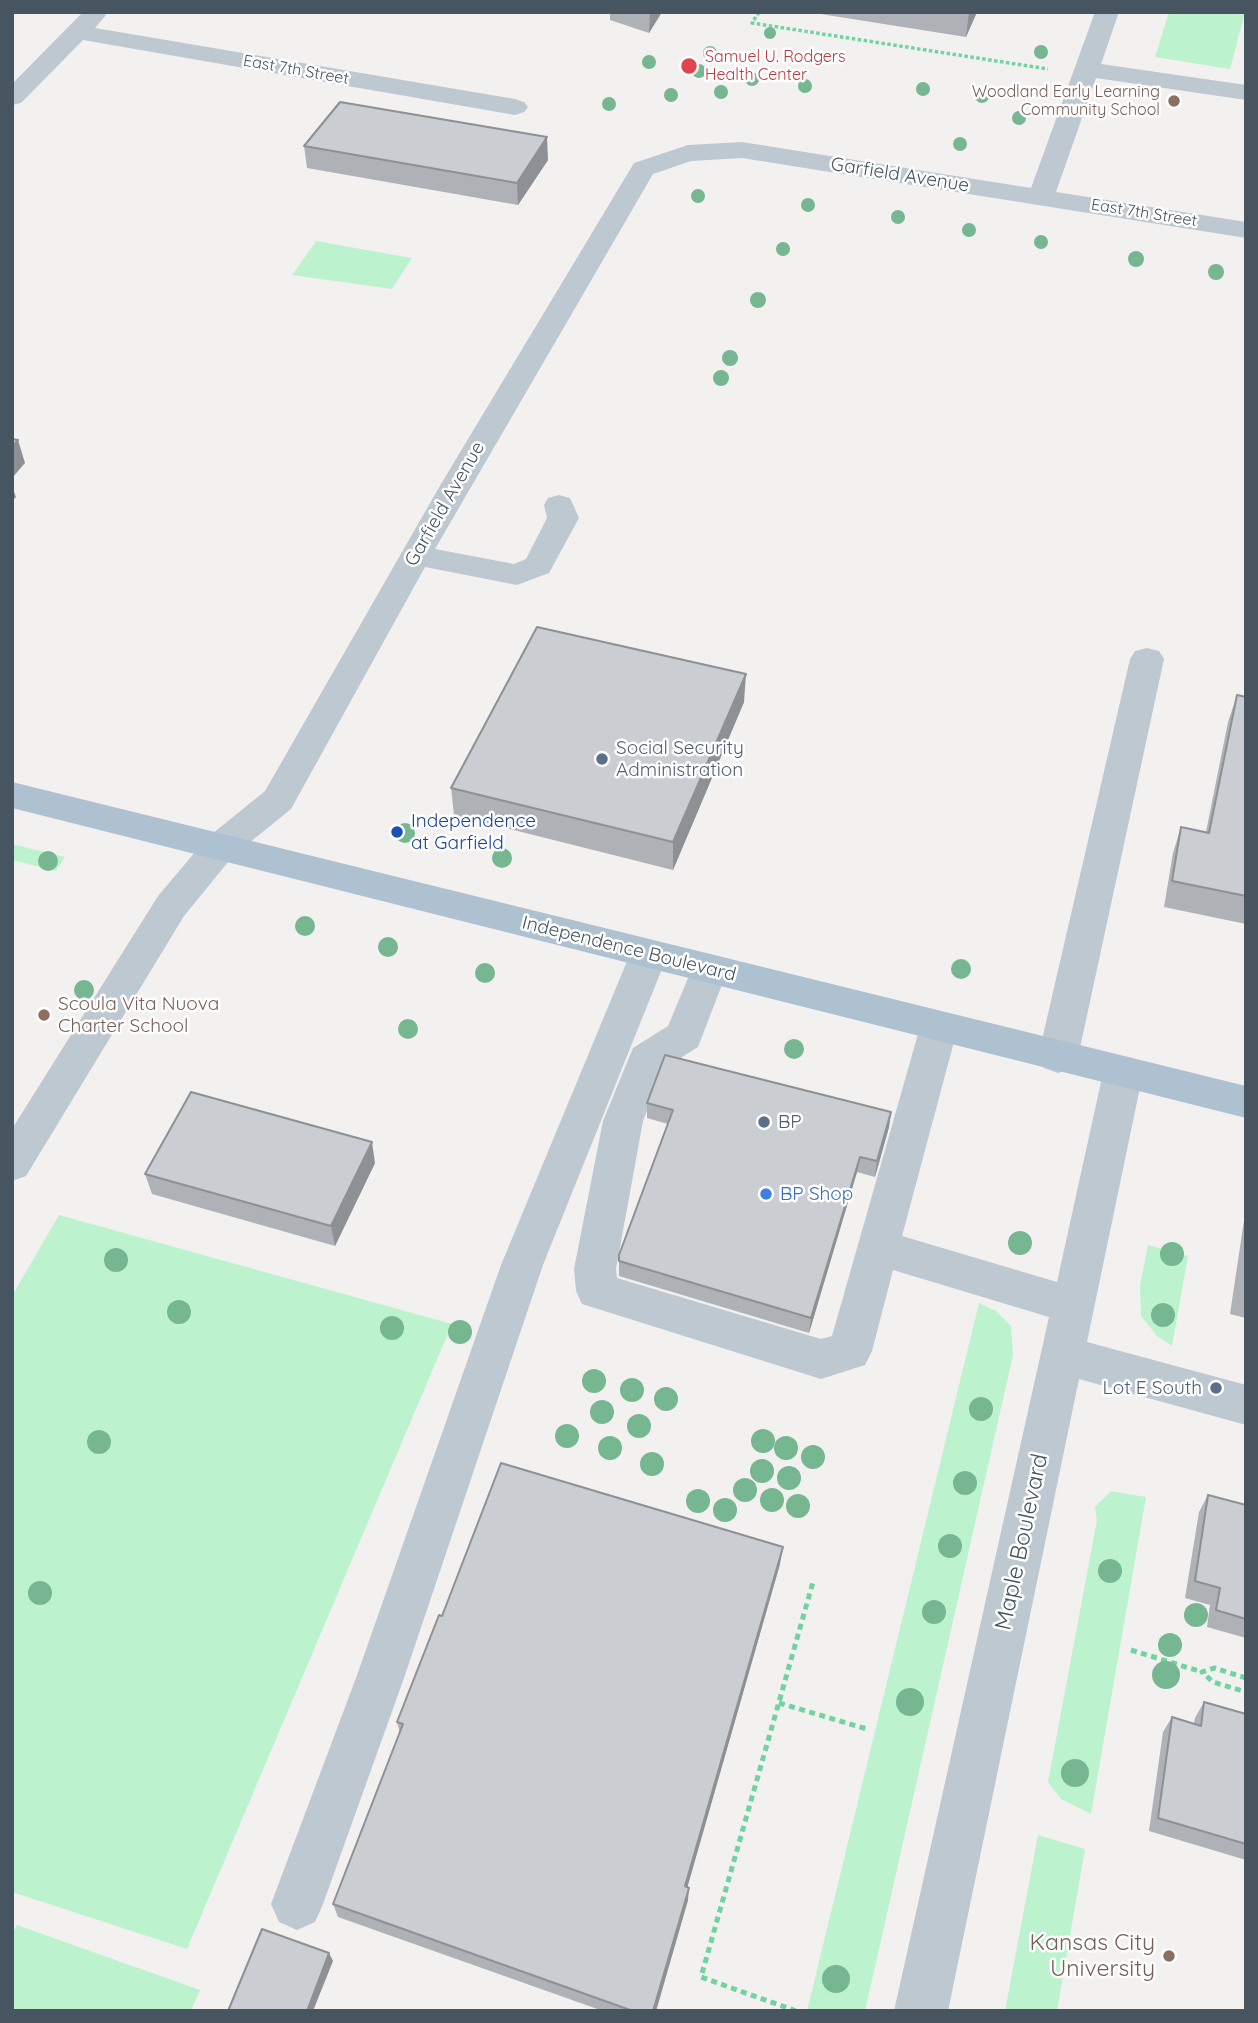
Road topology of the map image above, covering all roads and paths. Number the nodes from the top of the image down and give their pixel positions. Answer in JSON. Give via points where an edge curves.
{"nodes":[{"id":1,"x":96,"y":12,"type":"edge"},
{"id":2,"x":759,"y":12,"type":"edge"},
{"id":3,"x":1107,"y":12,"type":"edge"},
{"id":4,"x":77,"y":32,"type":"junction"},
{"id":5,"x":1049,"y":69,"type":"dead end"},
{"id":6,"x":1087,"y":69,"type":"junction"},
{"id":7,"x":1246,"y":93,"type":"edge"},
{"id":8,"x":12,"y":98,"type":"edge"},
{"id":9,"x":515,"y":107,"type":"dead end"},
{"id":10,"x":1041,"y":197,"type":"junction"},
{"id":11,"x":1246,"y":230,"type":"edge"},
{"id":12,"x":559,"y":505,"type":"dead end"},
{"id":13,"x":416,"y":555,"type":"junction"},
{"id":14,"x":1147,"y":659,"type":"dead end"},
{"id":15,"x":12,"y":795,"type":"edge"},
{"id":16,"x":220,"y":847,"type":"junction"},
{"id":17,"x":649,"y":954,"type":"junction"},
{"id":18,"x":709,"y":969,"type":"junction"},
{"id":19,"x":939,"y":1027,"type":"junction"},
{"id":20,"x":1058,"y":1057,"type":"junction"},
{"id":21,"x":1123,"y":1073,"type":"junction"},
{"id":22,"x":1246,"y":1102,"type":"edge"},
{"id":23,"x":12,"y":1164,"type":"edge"},
{"id":24,"x":878,"y":1247,"type":"junction"},
{"id":25,"x":1072,"y":1305,"type":"junction"},
{"id":26,"x":1062,"y":1355,"type":"junction"},
{"id":27,"x":1246,"y":1405,"type":"edge"},
{"id":28,"x":813,"y":1582,"type":"dead end"},
{"id":29,"x":1131,"y":1650,"type":"dead end"},
{"id":30,"x":1202,"y":1671,"type":"junction"},
{"id":31,"x":1246,"y":1678,"type":"edge"},
{"id":32,"x":1246,"y":1692,"type":"edge"},
{"id":33,"x":779,"y":1703,"type":"junction"},
{"id":34,"x":867,"y":1730,"type":"dead end"},
{"id":35,"x":297,"y":1904,"type":"dead end"},
{"id":36,"x":796,"y":2011,"type":"edge"},
{"id":37,"x":921,"y":2011,"type":"edge"}],
"edges":[{"from":1,"to":4,"type":"street"},
{"from":2,"to":5,"type":"path","via":[[752,23]]},
{"from":3,"to":6,"type":"street"},
{"from":4,"to":8,"type":"street"},
{"from":4,"to":9,"type":"street","name":"East 7th Street"},
{"from":6,"to":7,"type":"street"},
{"from":6,"to":10,"type":"street"},
{"from":10,"to":11,"type":"street","name":"East 7th Street"},
{"from":10,"to":13,"type":"street","name":"Garfield Avenue","via":[[742,150],[688,153],[643,169]]},
{"from":12,"to":13,"type":"street","via":[[563,518],[538,566],[517,575]]},
{"from":13,"to":16,"type":"street","name":"Garfield Avenue","via":[[278,800]]},
{"from":14,"to":20,"type":"street"},
{"from":15,"to":16,"type":"main road","name":"Independence Boulevard"},
{"from":16,"to":17,"type":"main road","name":"Independence Boulevard"},
{"from":16,"to":23,"type":"street","name":"Garfield Avenue","via":[[171,906]]},
{"from":17,"to":18,"type":"main road","name":"Independence Boulevard"},
{"from":17,"to":35,"type":"street","via":[[522,1265]]},
{"from":18,"to":19,"type":"main road","name":"Independence Boulevard"},
{"from":18,"to":24,"type":"street","via":[[684,1036],[647,1059],[624,1121],[595,1269],[597,1291],[821,1359],[850,1350]]},
{"from":19,"to":20,"type":"main road","name":"Independence Boulevard"},
{"from":19,"to":24,"type":"street"},
{"from":20,"to":21,"type":"main road","name":"Independence Boulevard"},
{"from":21,"to":22,"type":"main road","name":"Independence Boulevard"},
{"from":21,"to":25,"type":"street","name":"Maple Boulevard"},
{"from":24,"to":25,"type":"street"},
{"from":25,"to":26,"type":"street","name":"Maple Boulevard"},
{"from":26,"to":27,"type":"street"},
{"from":26,"to":37,"type":"street","name":"Maple Boulevard"},
{"from":28,"to":33,"type":"path"},
{"from":29,"to":30,"type":"path"},
{"from":30,"to":31,"type":"path","via":[[1214,1668]]},
{"from":30,"to":32,"type":"path","via":[[1213,1682]]},
{"from":33,"to":34,"type":"path"},
{"from":33,"to":36,"type":"path","via":[[701,1977]]}]}
